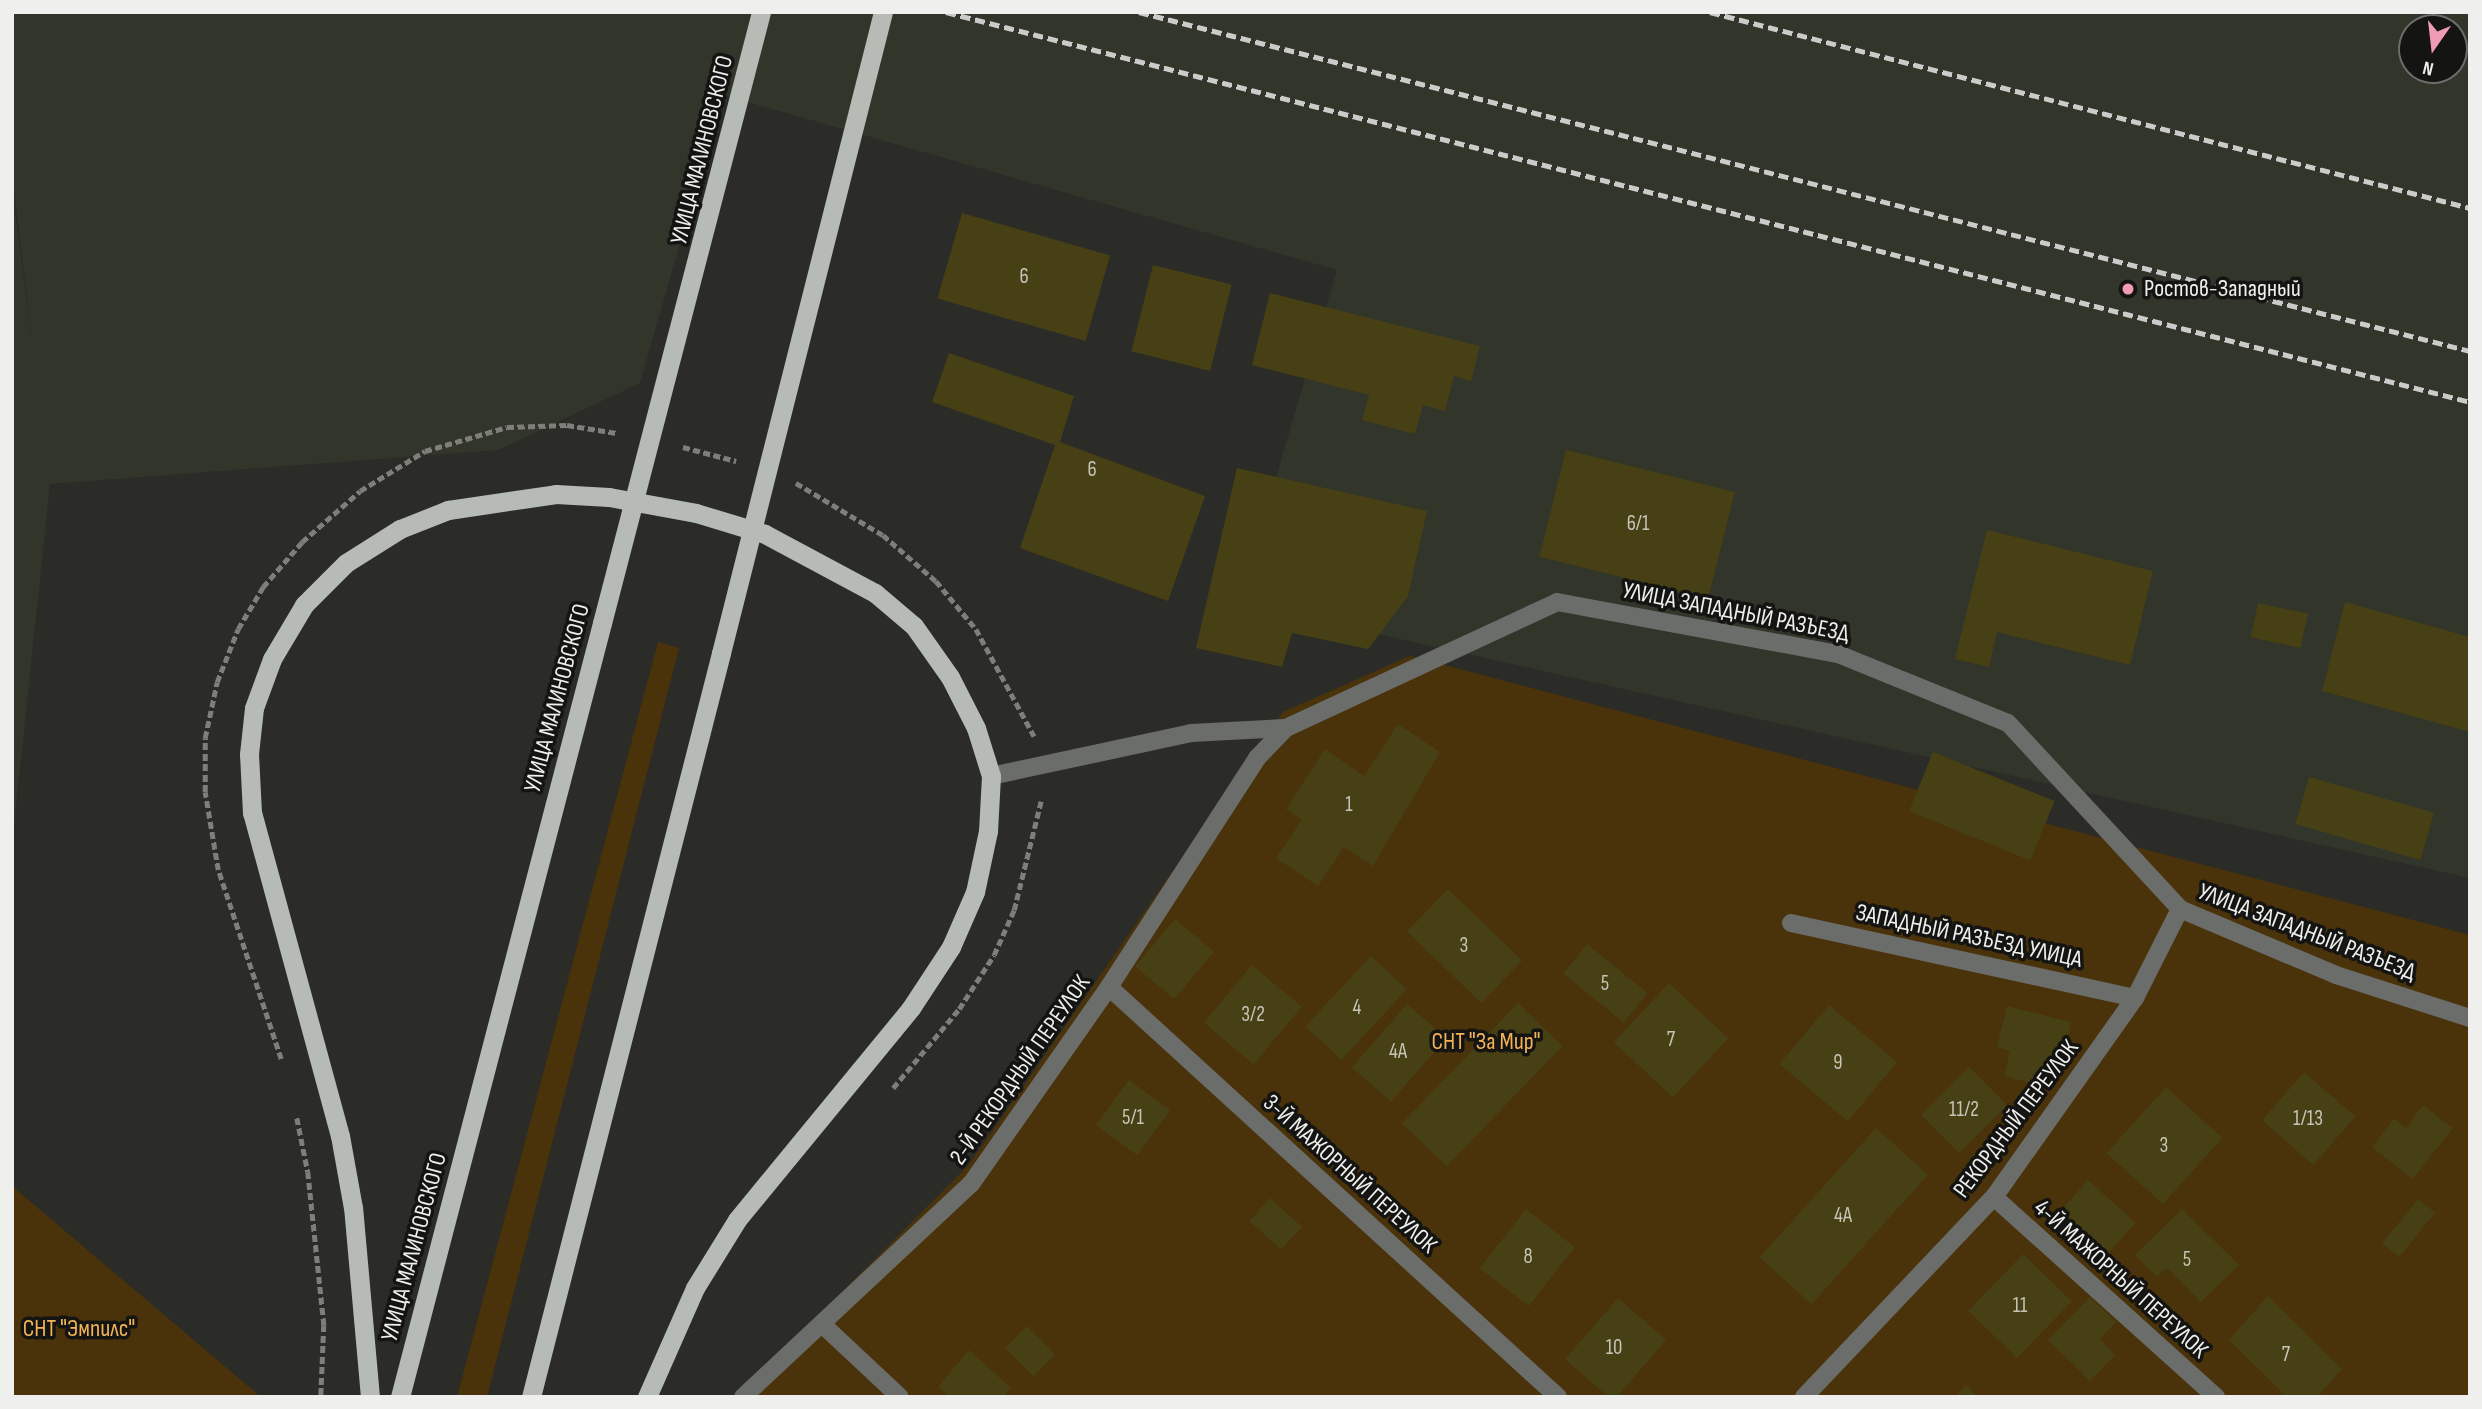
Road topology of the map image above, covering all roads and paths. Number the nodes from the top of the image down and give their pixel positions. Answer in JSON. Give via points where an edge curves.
{"nodes":[{"id":1,"x":761,"y":12,"type":"edge"},
{"id":2,"x":883,"y":12,"type":"edge"},
{"id":3,"x":628,"y":436,"type":"dead end"},
{"id":4,"x":678,"y":445,"type":"dead end"},
{"id":5,"x":740,"y":462,"type":"dead end"},
{"id":6,"x":786,"y":479,"type":"dead end"},
{"id":7,"x":1286,"y":728,"type":"junction"},
{"id":8,"x":1042,"y":766,"type":"junction"},
{"id":9,"x":991,"y":776,"type":"junction"},
{"id":10,"x":1038,"y":802,"type":"dead end"},
{"id":11,"x":2180,"y":909,"type":"junction"},
{"id":12,"x":1791,"y":923,"type":"dead end"},
{"id":13,"x":1109,"y":987,"type":"junction"},
{"id":14,"x":2135,"y":998,"type":"junction"},
{"id":15,"x":2470,"y":1018,"type":"edge"},
{"id":16,"x":282,"y":1063,"type":"dead end"},
{"id":17,"x":296,"y":1113,"type":"dead end"},
{"id":18,"x":1993,"y":1197,"type":"junction"},
{"id":19,"x":822,"y":1325,"type":"junction"},
{"id":20,"x":321,"y":1397,"type":"edge"},
{"id":21,"x":370,"y":1397,"type":"edge"},
{"id":22,"x":400,"y":1397,"type":"edge"},
{"id":23,"x":531,"y":1397,"type":"edge"},
{"id":24,"x":647,"y":1397,"type":"edge"},
{"id":25,"x":743,"y":1397,"type":"edge"},
{"id":26,"x":900,"y":1397,"type":"edge"},
{"id":27,"x":1558,"y":1397,"type":"edge"},
{"id":28,"x":1804,"y":1397,"type":"edge"},
{"id":29,"x":2216,"y":1397,"type":"edge"}],
"edges":[{"from":1,"to":22,"type":"highway","name":"УЛИЦА МАЛИНОВСКОГО","bridge":true},
{"from":2,"to":23,"type":"highway","bridge":true},
{"from":3,"to":16,"type":"path","via":[[567,425],[507,427],[425,451],[359,491],[302,542],[263,587],[238,629],[217,682],[205,738],[205,792],[218,870]]},
{"from":4,"to":5,"type":"path"},
{"from":6,"to":8,"type":"path","via":[[819,493],[883,535],[936,581],[976,629],[1037,743]]},
{"from":7,"to":8,"type":"street","via":[[1191,733]]},
{"from":7,"to":11,"type":"street","name":"УЛИЦА ЗАПАДНЫЙ РАЗЪЕЗД","via":[[1557,602],[1838,654],[2008,723]]},
{"from":7,"to":13,"type":"street","name":"2-Й РЕКОРДНЫЙ ПЕРЕУЛОК","via":[[1257,758]]},
{"from":8,"to":9,"type":"street"},
{"from":8,"to":10,"type":"path"},
{"from":9,"to":21,"type":"highway","via":[[955,687],[914,626],[875,593],[765,534],[696,513],[609,496],[556,494],[448,510],[400,529],[346,563],[304,605],[272,659],[254,708],[249,754],[252,813],[340,1136],[353,1208]]},
{"from":9,"to":24,"type":"highway","via":[[988,831],[975,892],[951,947],[911,1007],[737,1220],[695,1287]]},
{"from":11,"to":14,"type":"street","name":"РЕКОРДНЫЙ ПЕРЕУЛОК"},
{"from":11,"to":15,"type":"street","name":"УЛИЦА ЗАПАДНЫЙ РАЗЪЕЗД","via":[[2336,975]]},
{"from":12,"to":14,"type":"street","name":"ЗАПАДНЫЙ РАЗЪЕЗД УЛИЦА"},
{"from":13,"to":19,"type":"street","name":"2-Й РЕКОРДНЫЙ ПЕРЕУЛОК","via":[[971,1184]]},
{"from":13,"to":27,"type":"street","name":"3-Й МАЖОРНЫЙ ПЕРЕУЛОК"},
{"from":14,"to":18,"type":"street","name":"РЕКОРДНЫЙ ПЕРЕУЛОК"},
{"from":17,"to":20,"type":"path","via":[[309,1172],[321,1300]]},
{"from":18,"to":28,"type":"street","name":"РЕКОРДНЫЙ ПЕРЕУЛОК"},
{"from":18,"to":29,"type":"street","name":"4-Й МАЖОРНЫЙ ПЕРЕУЛОК"},
{"from":19,"to":25,"type":"street","name":"2-Й РЕКОРДНЫЙ ПЕРЕУЛОК"},
{"from":19,"to":26,"type":"street"}]}
